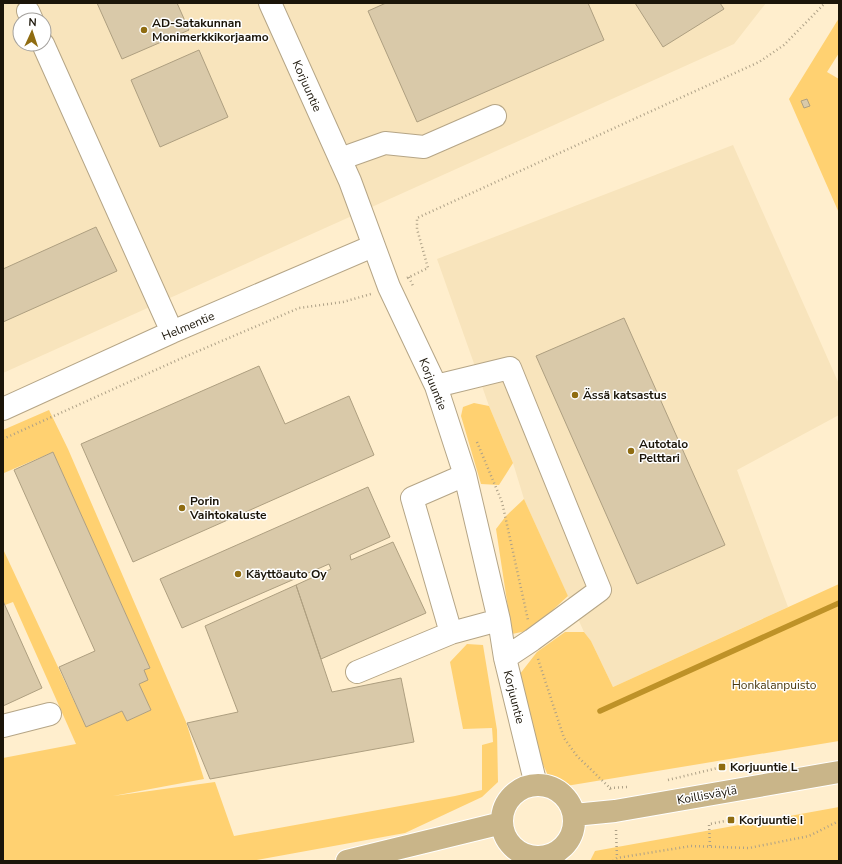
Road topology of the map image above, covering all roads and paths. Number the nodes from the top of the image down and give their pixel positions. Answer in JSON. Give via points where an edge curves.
{"nodes":[{"id":1,"x":270,"y":3,"type":"edge"},
{"id":2,"x":825,"y":3,"type":"edge"},
{"id":3,"x":47,"y":52,"type":"edge"},
{"id":4,"x":495,"y":116,"type":"dead end"},
{"id":5,"x":340,"y":160,"type":"junction"},
{"id":6,"x":373,"y":246,"type":"junction"},
{"id":7,"x":409,"y":277,"type":"junction"},
{"id":8,"x":389,"y":286,"type":"junction"},
{"id":9,"x":415,"y":291,"type":"dead end"},
{"id":10,"x":172,"y":332,"type":"junction"},
{"id":11,"x":436,"y":386,"type":"junction"},
{"id":12,"x":3,"y":408,"type":"edge"},
{"id":13,"x":476,"y":438,"type":"dead end"},
{"id":14,"x":3,"y":439,"type":"edge"},
{"id":15,"x":465,"y":474,"type":"junction"},
{"id":16,"x":498,"y":620,"type":"junction"},
{"id":17,"x":451,"y":633,"type":"junction"},
{"id":18,"x":532,"y":640,"type":"junction"},
{"id":19,"x":505,"y":658,"type":"junction"},
{"id":20,"x":357,"y":672,"type":"dead end"},
{"id":21,"x":50,"y":714,"type":"dead end"},
{"id":22,"x":3,"y":726,"type":"edge"},
{"id":23,"x":722,"y":767,"type":"dead end"},
{"id":24,"x":839,"y":772,"type":"edge"},
{"id":25,"x":665,"y":781,"type":"dead end"},
{"id":26,"x":536,"y":785,"type":"junction"},
{"id":27,"x":630,"y":787,"type":"dead end"},
{"id":28,"x":610,"y":788,"type":"junction"},
{"id":29,"x":615,"y":811,"type":"junction"},
{"id":30,"x":574,"y":815,"type":"junction"},
{"id":31,"x":731,"y":820,"type":"dead end"},
{"id":32,"x":839,"y":821,"type":"edge"},
{"id":33,"x":502,"y":824,"type":"junction"},
{"id":34,"x":710,"y":846,"type":"junction"},
{"id":35,"x":617,"y":858,"type":"junction"},
{"id":36,"x":542,"y":859,"type":"edge"},
{"id":37,"x":347,"y":861,"type":"edge"},
{"id":38,"x":613,"y":861,"type":"edge"}],
"edges":[{"from":1,"to":5,"type":"street","name":"Korjuuntie"},
{"from":2,"to":7,"type":"path","via":[[784,45],[759,62],[417,218],[428,268]]},
{"from":3,"to":10,"type":"street"},
{"from":4,"to":5,"type":"street","via":[[424,147],[385,143]]},
{"from":5,"to":6,"type":"street","name":"Korjuuntie"},
{"from":6,"to":8,"type":"street","name":"Korjuuntie"},
{"from":6,"to":10,"type":"street","name":"Helmentie"},
{"from":7,"to":8,"type":"path"},
{"from":7,"to":9,"type":"path"},
{"from":8,"to":11,"type":"street","name":"Korjuuntie"},
{"from":8,"to":14,"type":"path","via":[[366,296],[342,302],[299,308]]},
{"from":10,"to":12,"type":"street","name":"Helmentie"},
{"from":11,"to":15,"type":"street","name":"Korjuuntie"},
{"from":11,"to":18,"type":"street","via":[[510,368],[600,590]]},
{"from":13,"to":18,"type":"path","via":[[502,502]]},
{"from":15,"to":16,"type":"street","name":"Korjuuntie"},
{"from":15,"to":17,"type":"street","via":[[412,498]]},
{"from":16,"to":17,"type":"street"},
{"from":16,"to":19,"type":"street","name":"Korjuuntie"},
{"from":17,"to":20,"type":"street"},
{"from":18,"to":19,"type":"street"},
{"from":18,"to":28,"type":"path","via":[[564,738],[577,756]]},
{"from":19,"to":26,"type":"street","name":"Korjuuntie"},
{"from":21,"to":22,"type":"street"},
{"from":23,"to":25,"type":"path"},
{"from":24,"to":29,"type":"main road","name":"Koillisväylä"},
{"from":26,"to":30,"type":"main road","via":[[547,786],[564,796]]},
{"from":26,"to":33,"type":"main road","via":[[525,787],[507,802]]},
{"from":27,"to":28,"type":"path"},
{"from":28,"to":29,"type":"path"},
{"from":29,"to":30,"type":"main road","name":"Koillisväylä"},
{"from":29,"to":35,"type":"path"},
{"from":30,"to":36,"type":"main road","via":[[574,827],[570,838],[563,847]]},
{"from":31,"to":34,"type":"path","via":[[708,824]]},
{"from":32,"to":34,"type":"path","via":[[809,836],[749,848]]},
{"from":33,"to":36,"type":"main road","via":[[504,835],[519,852]]},
{"from":33,"to":37,"type":"main road"},
{"from":34,"to":35,"type":"path","via":[[691,846]]},
{"from":35,"to":38,"type":"path"}]}
